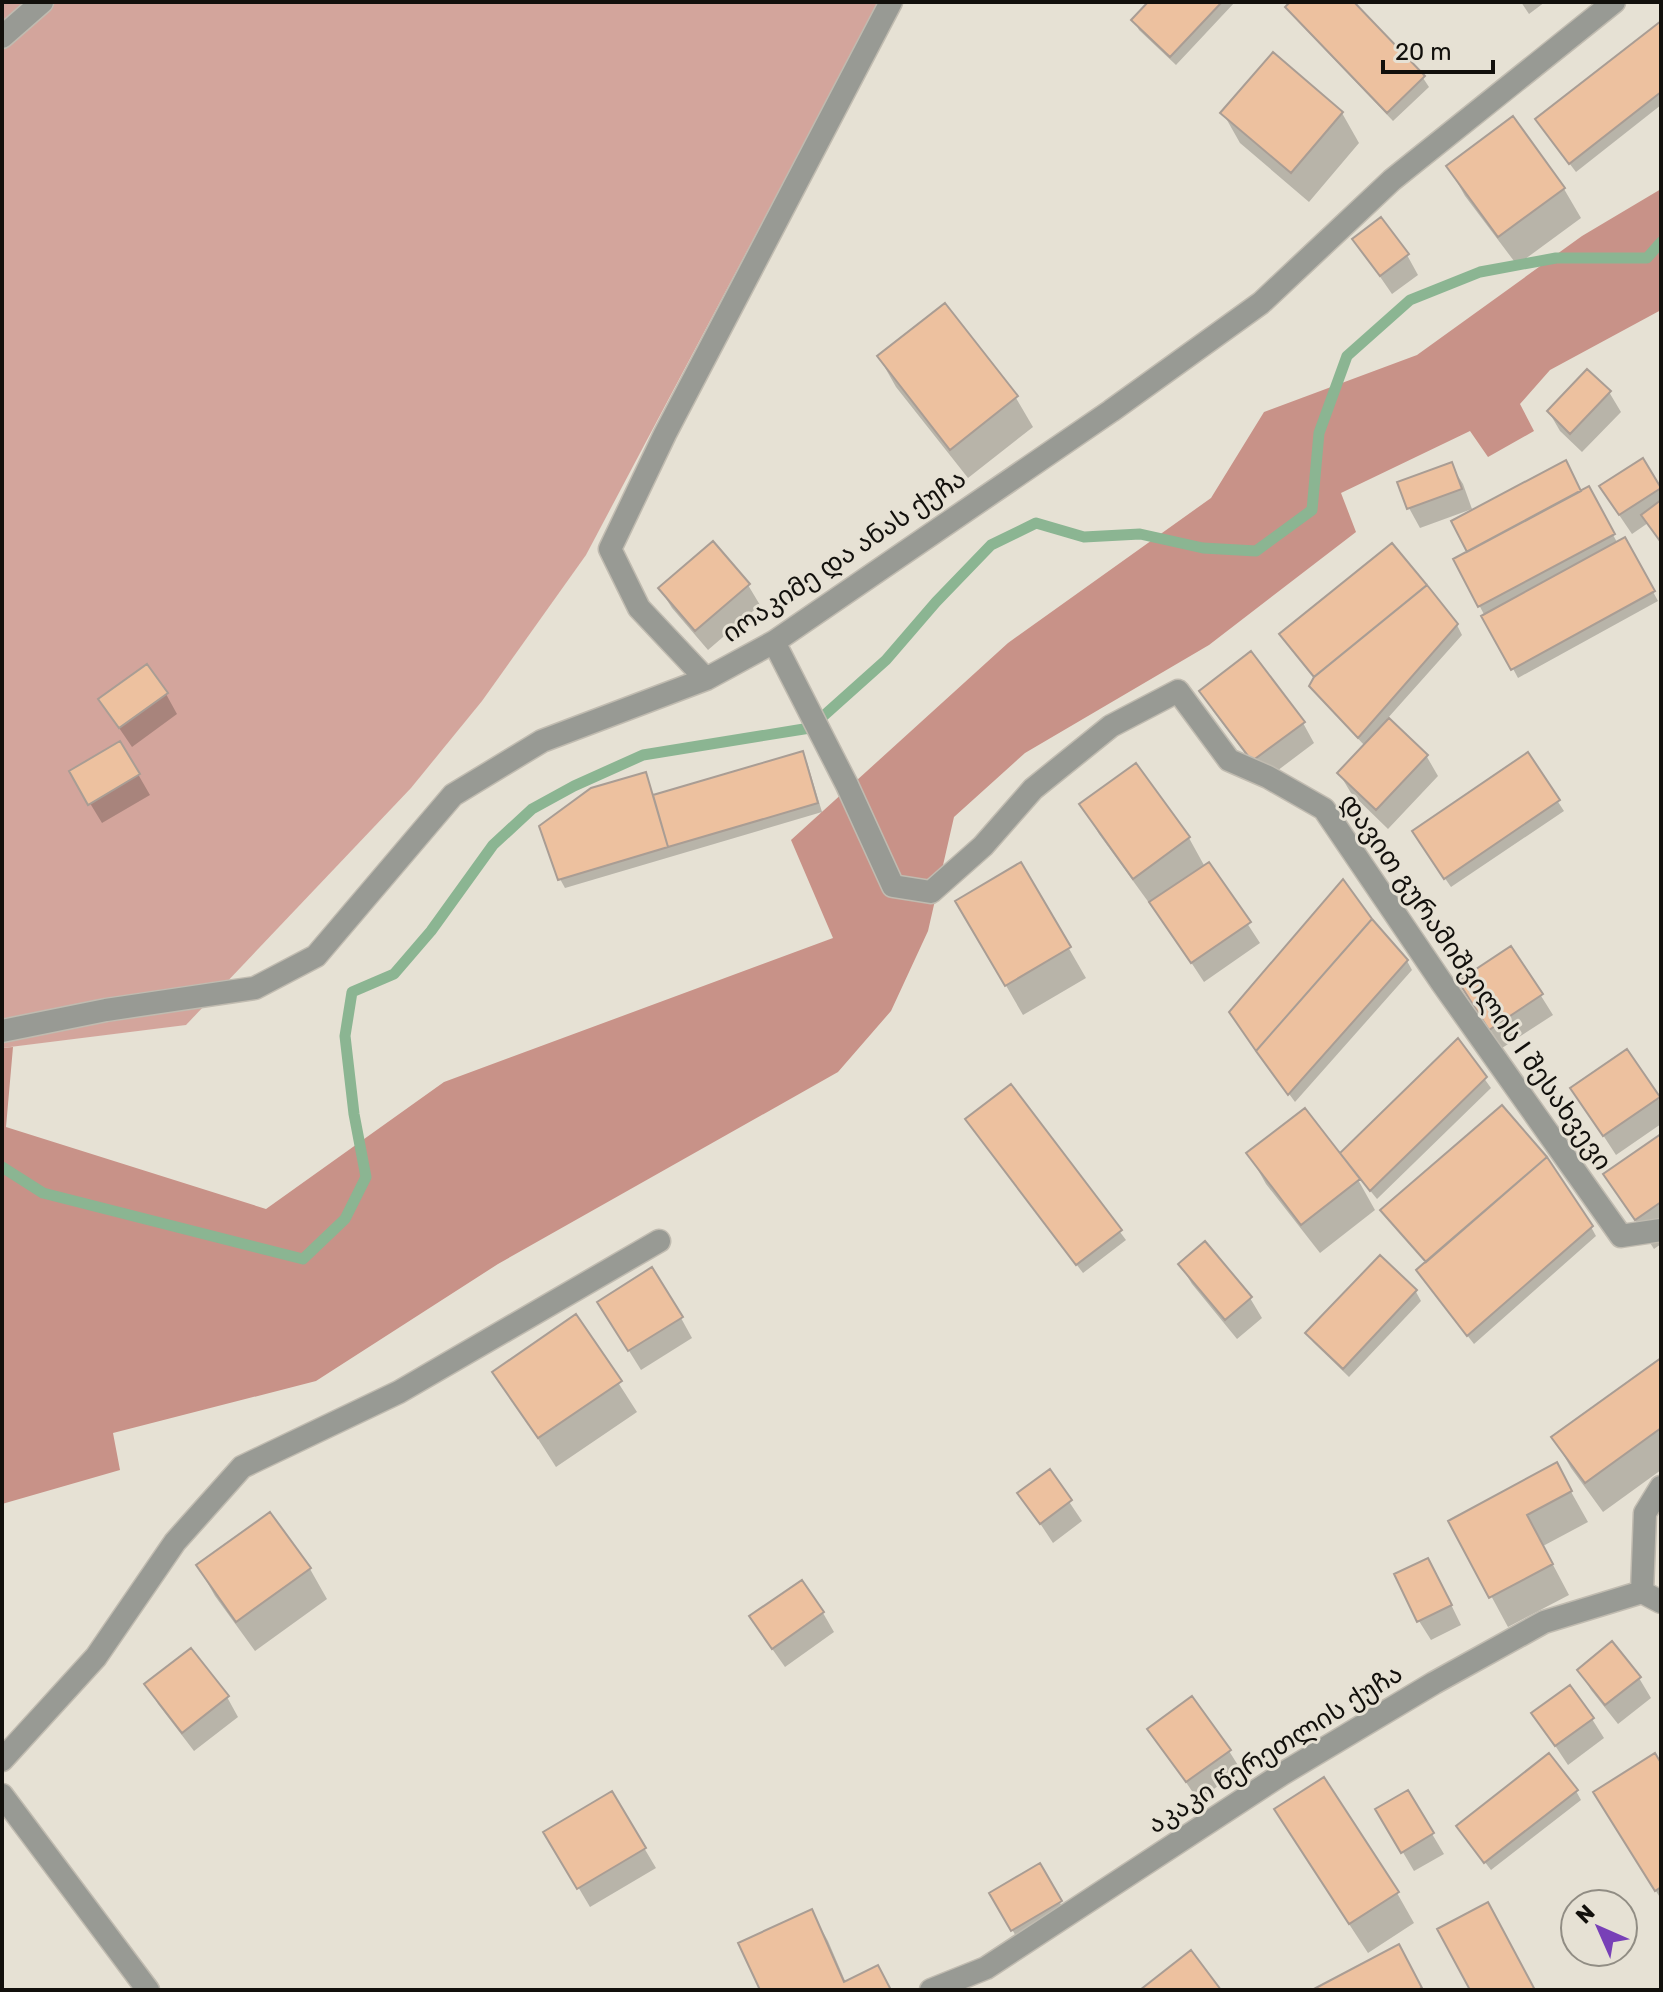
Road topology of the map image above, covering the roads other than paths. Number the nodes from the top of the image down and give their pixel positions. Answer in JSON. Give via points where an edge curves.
{"nodes":[{"id":1,"x":42,"y":2,"type":"edge"},
{"id":2,"x":891,"y":2,"type":"edge"},
{"id":3,"x":1614,"y":2,"type":"edge"},
{"id":4,"x":2,"y":37,"type":"edge"},
{"id":5,"x":774,"y":642,"type":"junction"},
{"id":6,"x":706,"y":679,"type":"junction"},
{"id":7,"x":2,"y":1031,"type":"edge"},
{"id":8,"x":1661,"y":1230,"type":"edge"},
{"id":9,"x":659,"y":1241,"type":"dead end"},
{"id":10,"x":1661,"y":1487,"type":"edge"},
{"id":11,"x":1652,"y":1597,"type":"edge"},
{"id":12,"x":2,"y":1760,"type":"edge"},
{"id":13,"x":2,"y":1795,"type":"edge"},
{"id":14,"x":986,"y":1968,"type":"junction"},
{"id":15,"x":148,"y":1990,"type":"edge"},
{"id":16,"x":931,"y":1990,"type":"edge"},
{"id":17,"x":961,"y":1990,"type":"edge"}],
"edges":[{"from":1,"to":4,"type":"street"},
{"from":2,"to":6,"type":"street","via":[[610,549],[639,608]]},
{"from":3,"to":5,"type":"street","name":"იოაკიმე და ანას ქუჩა","via":[[1392,180],[1261,303]]},
{"from":5,"to":6,"type":"street","name":"იოაკიმე და ანას ქუჩა"},
{"from":5,"to":8,"type":"street","name":"დავით გურამიშვილის I შესახვევი","via":[[893,886],[931,892],[983,846],[1033,789],[1111,726],[1178,691],[1229,760],[1324,809],[1621,1236]]},
{"from":6,"to":7,"type":"street","name":"იოაკიმე და ანას ქუჩა","via":[[542,741],[453,795],[316,956],[255,988]]},
{"from":9,"to":12,"type":"street","via":[[399,1392],[242,1467],[175,1542],[96,1657]]},
{"from":10,"to":11,"type":"street","via":[[1645,1513]]},
{"from":11,"to":14,"type":"street","name":"აკაკი წერეთლის ქუჩა","via":[[1544,1622],[1434,1683],[1282,1774]]},
{"from":13,"to":15,"type":"street"},
{"from":14,"to":16,"type":"street","name":"აკაკი წერეთლის ქუჩა"},
{"from":14,"to":17,"type":"street"}]}
